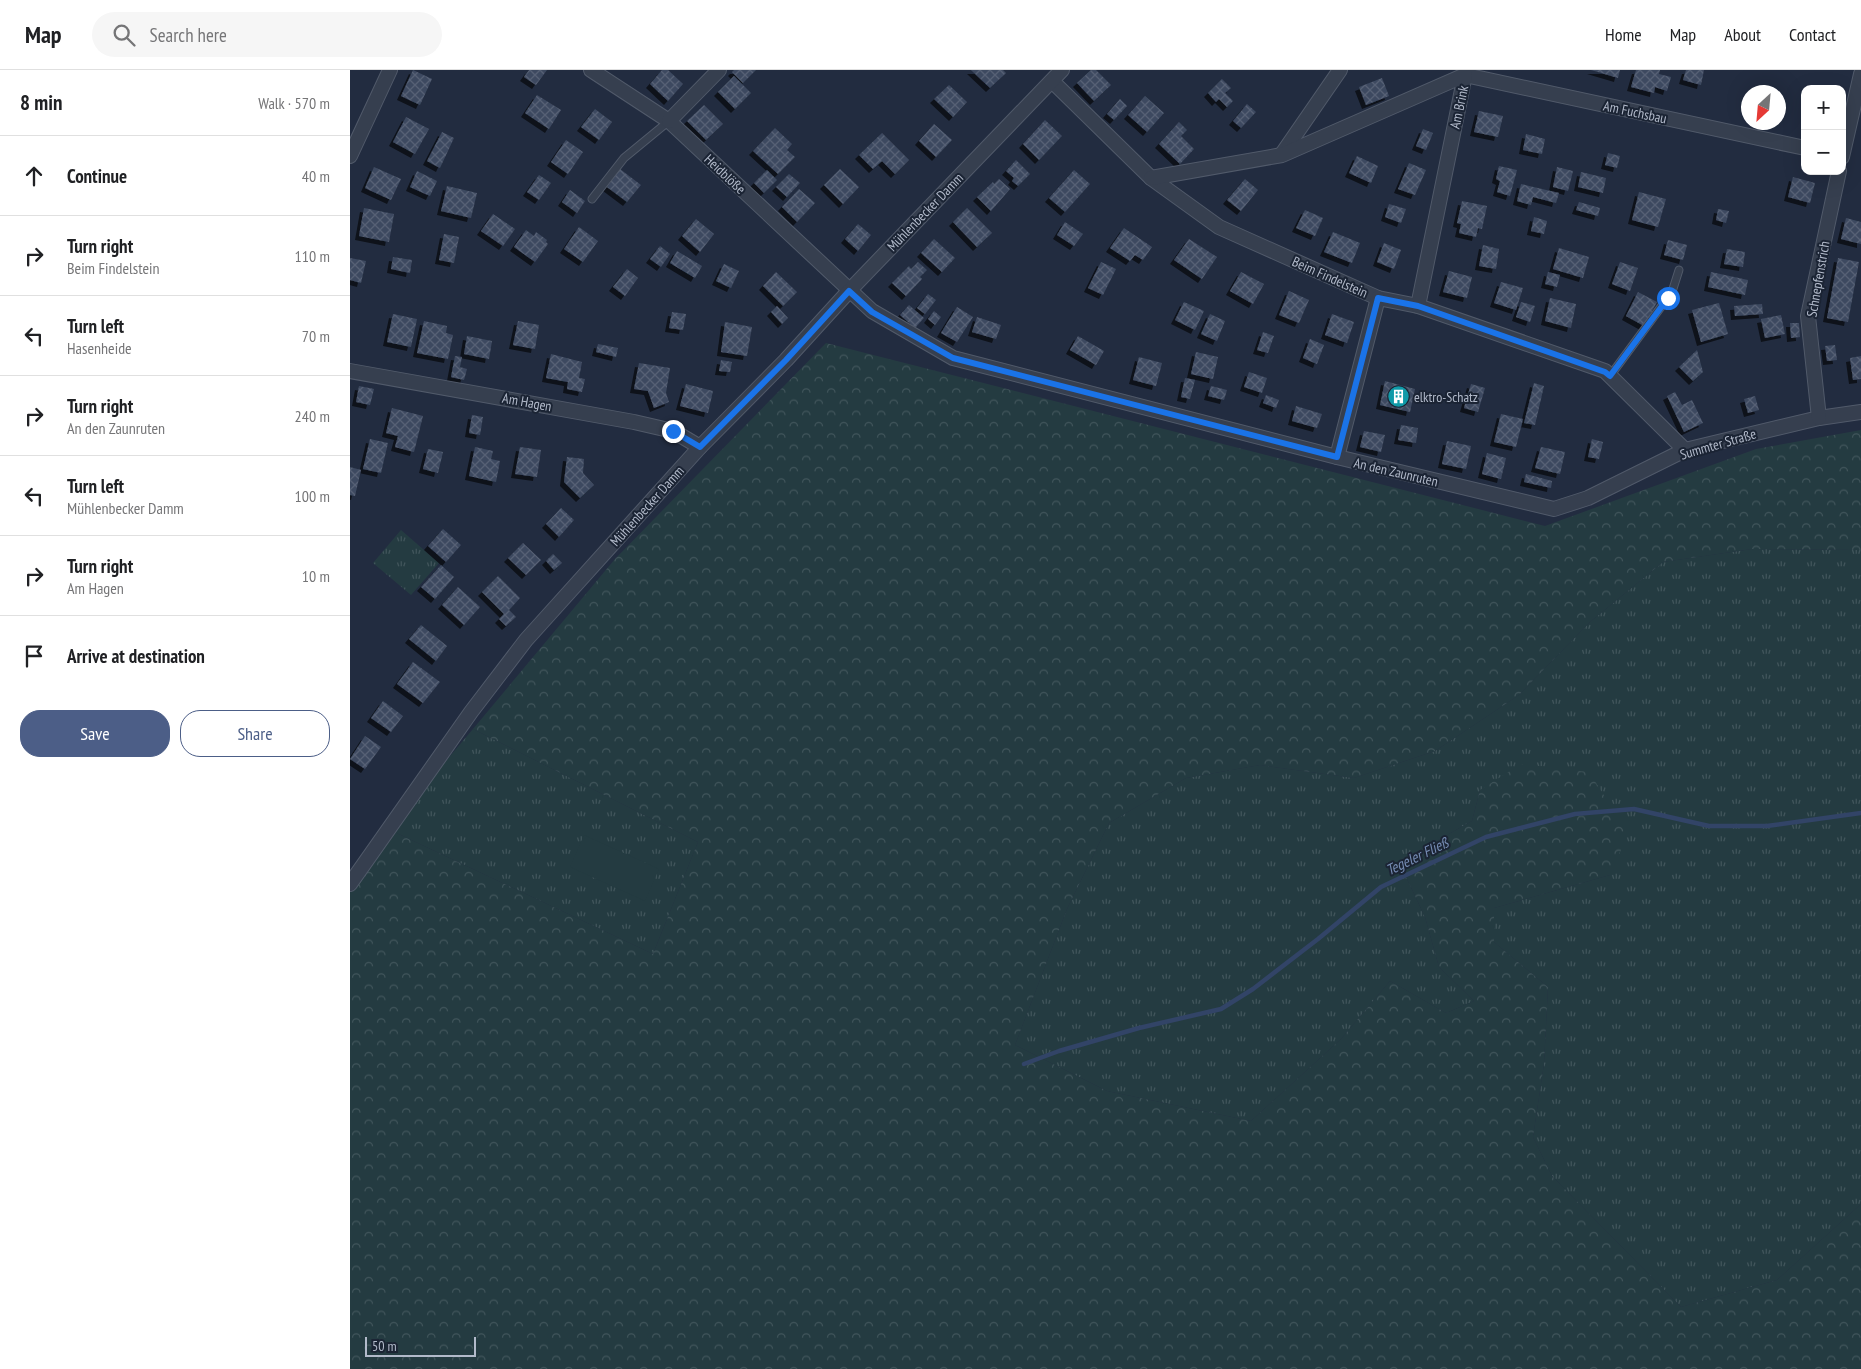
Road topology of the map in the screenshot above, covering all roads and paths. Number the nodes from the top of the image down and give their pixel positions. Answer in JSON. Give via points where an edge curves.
{"nodes":[{"id":1,"x":390,"y":70,"type":"edge"},
{"id":2,"x":591,"y":70,"type":"edge"},
{"id":3,"x":719,"y":70,"type":"edge"},
{"id":4,"x":1062,"y":70,"type":"edge"},
{"id":5,"x":1340,"y":70,"type":"edge"},
{"id":6,"x":1861,"y":74,"type":"edge"},
{"id":7,"x":1465,"y":75,"type":"junction"},
{"id":8,"x":1052,"y":81,"type":"junction"},
{"id":9,"x":669,"y":121,"type":"junction"},
{"id":10,"x":1846,"y":140,"type":"edge"},
{"id":11,"x":1801,"y":147,"type":"edge"},
{"id":12,"x":1282,"y":155,"type":"junction"},
{"id":13,"x":350,"y":156,"type":"edge"},
{"id":14,"x":1838,"y":175,"type":"edge"},
{"id":15,"x":1151,"y":178,"type":"junction"},
{"id":16,"x":592,"y":199,"type":"dead end"},
{"id":17,"x":1679,"y":270,"type":"dead end"},
{"id":18,"x":849,"y":291,"type":"junction"},
{"id":19,"x":1378,"y":298,"type":"junction"},
{"id":20,"x":1418,"y":306,"type":"junction"},
{"id":21,"x":350,"y":371,"type":"edge"},
{"id":22,"x":1610,"y":376,"type":"junction"},
{"id":23,"x":1861,"y":412,"type":"edge"},
{"id":24,"x":1819,"y":418,"type":"junction"},
{"id":25,"x":700,"y":447,"type":"junction"},
{"id":26,"x":1685,"y":450,"type":"junction"},
{"id":27,"x":1337,"y":457,"type":"junction"},
{"id":28,"x":1554,"y":509,"type":"joint"},
{"id":29,"x":350,"y":884,"type":"edge"}],
"edges":[{"from":1,"to":13,"type":"street"},
{"from":2,"to":9,"type":"street","name":"Heidblöße"},
{"from":3,"to":9,"type":"street"},
{"from":4,"to":8,"type":"street","name":"Mühlenbecker Damm"},
{"from":5,"to":12,"type":"street"},
{"from":6,"to":10,"type":"street"},
{"from":7,"to":11,"type":"street","name":"Am Fuchsbau"},
{"from":7,"to":12,"type":"street","name":"Am Brink"},
{"from":7,"to":20,"type":"street","name":"Am Brink"},
{"from":8,"to":15,"type":"street","name":"Beim Findelstein"},
{"from":8,"to":18,"type":"street","name":"Mühlenbecker Damm"},
{"from":9,"to":16,"type":"lane","via":[[624,158]]},
{"from":9,"to":18,"type":"street","name":"Heidblöße"},
{"from":12,"to":15,"type":"street","name":"Am Brink"},
{"from":14,"to":24,"type":"street","name":"Schnepfenstrich","via":[[1808,316]]},
{"from":15,"to":19,"type":"street","name":"Beim Findelstein","via":[[1219,227]]},
{"from":17,"to":22,"type":"lane","via":[[1672,292]]},
{"from":18,"to":25,"type":"street","name":"Mühlenbecker Damm"},
{"from":18,"to":27,"type":"street","name":"An den Zaunruten","via":[[872,312],[953,358]]},
{"from":19,"to":20,"type":"street","name":"Beim Findelstein"},
{"from":19,"to":27,"type":"street"},
{"from":20,"to":22,"type":"street","name":"Beim Findelstein"},
{"from":21,"to":25,"type":"street","name":"Am Hagen","via":[[634,422],[673,431]]},
{"from":22,"to":26,"type":"street","name":"Beim Findelstein"},
{"from":23,"to":24,"type":"street","name":"Summter Straße"},
{"from":24,"to":26,"type":"street","name":"Summter Straße"},
{"from":25,"to":29,"type":"street","name":"Mühlenbecker Damm","via":[[526,640]]},
{"from":26,"to":28,"type":"street","name":"Summter Straße","via":[[1588,498]]},
{"from":27,"to":28,"type":"street","name":"An den Zaunruten"}]}
